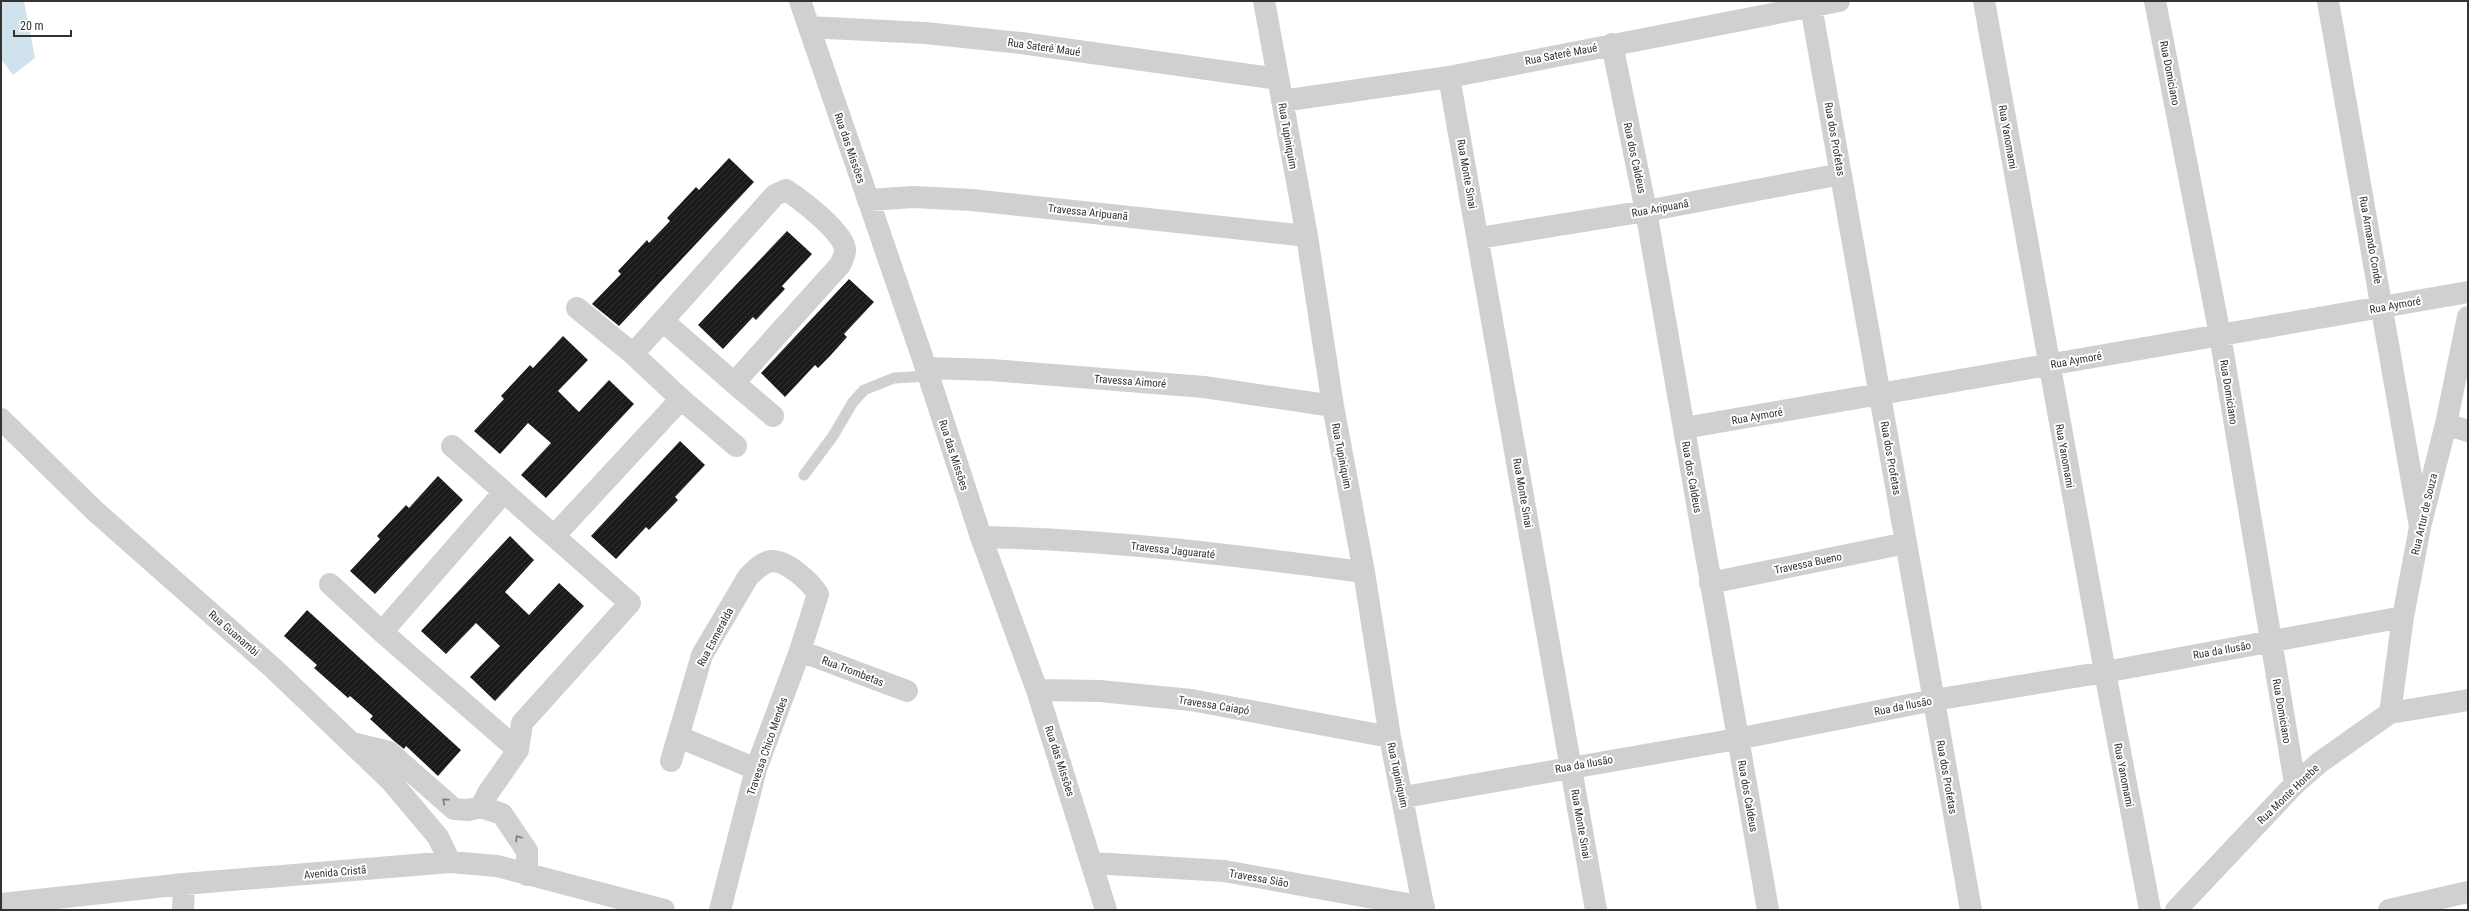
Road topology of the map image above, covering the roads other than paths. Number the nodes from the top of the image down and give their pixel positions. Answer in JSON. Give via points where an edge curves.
{"nodes":[{"id":1,"x":800,"y":1,"type":"edge"},
{"id":2,"x":1264,"y":1,"type":"edge"},
{"id":3,"x":1839,"y":1,"type":"edge"},
{"id":4,"x":1984,"y":1,"type":"edge"},
{"id":5,"x":2155,"y":1,"type":"edge"},
{"id":6,"x":2328,"y":1,"type":"edge"},
{"id":7,"x":1811,"y":6,"type":"junction"},
{"id":8,"x":809,"y":27,"type":"junction"},
{"id":9,"x":1612,"y":44,"type":"junction"},
{"id":10,"x":1449,"y":77,"type":"junction"},
{"id":11,"x":1278,"y":79,"type":"junction"},
{"id":12,"x":1282,"y":101,"type":"junction"},
{"id":13,"x":1841,"y":174,"type":"junction"},
{"id":14,"x":868,"y":200,"type":"junction"},
{"id":15,"x":1646,"y":211,"type":"junction"},
{"id":16,"x":1307,"y":236,"type":"junction"},
{"id":17,"x":1478,"y":238,"type":"junction"},
{"id":18,"x":2468,"y":292,"type":"edge"},
{"id":19,"x":2383,"y":307,"type":"junction"},
{"id":20,"x":577,"y":308,"type":"dead end"},
{"id":21,"x":2468,"y":317,"type":"edge"},
{"id":22,"x":663,"y":321,"type":"junction"},
{"id":23,"x":2220,"y":335,"type":"junction"},
{"id":24,"x":633,"y":354,"type":"junction"},
{"id":25,"x":2049,"y":365,"type":"junction"},
{"id":26,"x":927,"y":372,"type":"junction"},
{"id":27,"x":734,"y":383,"type":"junction"},
{"id":28,"x":1880,"y":394,"type":"junction"},
{"id":29,"x":681,"y":399,"type":"junction"},
{"id":30,"x":1333,"y":406,"type":"junction"},
{"id":31,"x":773,"y":416,"type":"dead end"},
{"id":32,"x":1,"y":419,"type":"edge"},
{"id":33,"x":2446,"y":424,"type":"junction"},
{"id":34,"x":1684,"y":428,"type":"junction"},
{"id":35,"x":2468,"y":431,"type":"edge"},
{"id":36,"x":452,"y":446,"type":"dead end"},
{"id":37,"x":736,"y":446,"type":"dead end"},
{"id":38,"x":804,"y":475,"type":"dead end"},
{"id":39,"x":504,"y":492,"type":"junction"},
{"id":40,"x":2420,"y":527,"type":"junction"},
{"id":41,"x":555,"y":535,"type":"junction"},
{"id":42,"x":981,"y":537,"type":"junction"},
{"id":43,"x":1906,"y":543,"type":"junction"},
{"id":44,"x":759,"y":566,"type":"joint"},
{"id":45,"x":1364,"y":572,"type":"junction"},
{"id":46,"x":1710,"y":583,"type":"junction"},
{"id":47,"x":330,"y":584,"type":"dead end"},
{"id":48,"x":2403,"y":617,"type":"junction"},
{"id":49,"x":382,"y":632,"type":"junction"},
{"id":50,"x":2270,"y":642,"type":"junction"},
{"id":51,"x":800,"y":651,"type":"junction"},
{"id":52,"x":2104,"y":672,"type":"junction"},
{"id":53,"x":1037,"y":690,"type":"junction"},
{"id":54,"x":907,"y":692,"type":"dead end"},
{"id":55,"x":1934,"y":700,"type":"junction"},
{"id":56,"x":2468,"y":700,"type":"edge"},
{"id":57,"x":2390,"y":713,"type":"junction"},
{"id":58,"x":679,"y":737,"type":"junction"},
{"id":59,"x":1390,"y":737,"type":"junction"},
{"id":60,"x":1737,"y":739,"type":"junction"},
{"id":61,"x":351,"y":743,"type":"junction"},
{"id":62,"x":518,"y":750,"type":"junction"},
{"id":63,"x":671,"y":760,"type":"dead end"},
{"id":64,"x":1571,"y":766,"type":"junction"},
{"id":65,"x":756,"y":769,"type":"junction"},
{"id":66,"x":2295,"y":784,"type":"junction"},
{"id":67,"x":1404,"y":797,"type":"junction"},
{"id":68,"x":481,"y":807,"type":"junction"},
{"id":69,"x":450,"y":862,"type":"junction"},
{"id":70,"x":1093,"y":863,"type":"junction"},
{"id":71,"x":527,"y":875,"type":"junction"},
{"id":72,"x":184,"y":884,"type":"junction"},
{"id":73,"x":2468,"y":892,"type":"edge"},
{"id":74,"x":1,"y":904,"type":"edge"},
{"id":75,"x":1424,"y":908,"type":"edge"},
{"id":76,"x":183,"y":910,"type":"edge"},
{"id":77,"x":664,"y":910,"type":"edge"},
{"id":78,"x":720,"y":910,"type":"edge"},
{"id":79,"x":1106,"y":910,"type":"edge"},
{"id":80,"x":1596,"y":910,"type":"edge"},
{"id":81,"x":1768,"y":910,"type":"edge"},
{"id":82,"x":1971,"y":910,"type":"edge"},
{"id":83,"x":2150,"y":910,"type":"edge"},
{"id":84,"x":2176,"y":910,"type":"edge"},
{"id":85,"x":2389,"y":910,"type":"edge"}],
"edges":[{"from":1,"to":8,"type":"street","name":"Rua das Missões"},
{"from":2,"to":11,"type":"street","name":"Rua Tupiniquim"},
{"from":3,"to":7,"type":"street","name":"Rua Saterê Maué"},
{"from":4,"to":25,"type":"street","name":"Rua Yanomami"},
{"from":5,"to":23,"type":"street","name":"Rua Domiciano"},
{"from":6,"to":19,"type":"street","name":"Rua Armando Conde"},
{"from":7,"to":9,"type":"street","name":"Rua Saterê Maué"},
{"from":7,"to":13,"type":"street","name":"Rua dos Profetas"},
{"from":8,"to":11,"type":"street","name":"Rua Saterê Maué","via":[[925,33],[1021,43]]},
{"from":8,"to":14,"type":"street","name":"Rua das Missões"},
{"from":9,"to":10,"type":"street","name":"Rua Saterê Maué"},
{"from":9,"to":15,"type":"street","name":"Rua dos Caldeus"},
{"from":10,"to":12,"type":"street","name":"Rua Saterê Maué"},
{"from":10,"to":17,"type":"street","name":"Rua Monte Sinai"},
{"from":11,"to":12,"type":"street","name":"Rua Tupiniquim"},
{"from":12,"to":16,"type":"street","name":"Rua Tupiniquim"},
{"from":13,"to":15,"type":"street","name":"Rua Aripuanã"},
{"from":13,"to":28,"type":"street","name":"Rua dos Profetas"},
{"from":14,"to":16,"type":"street","name":"Travessa Aripuanã","via":[[913,197],[972,200]]},
{"from":14,"to":26,"type":"street","name":"Rua das Missões"},
{"from":15,"to":17,"type":"street","name":"Rua Aripuanã"},
{"from":15,"to":34,"type":"street","name":"Rua dos Caldeus"},
{"from":16,"to":30,"type":"street","name":"Rua Tupiniquim"},
{"from":17,"to":64,"type":"street","name":"Rua Monte Sinai"},
{"from":18,"to":19,"type":"street","name":"Rua Aymoré"},
{"from":19,"to":23,"type":"street","name":"Rua Aymoré"},
{"from":19,"to":40,"type":"street","name":"Rua Armando Conde"},
{"from":20,"to":24,"type":"street"},
{"from":21,"to":33,"type":"street","name":"Rua Artur de Souza"},
{"from":22,"to":24,"type":"street"},
{"from":22,"to":27,"type":"street"},
{"from":22,"to":27,"type":"street","via":[[774,195],[786,190],[797,197],[842,238],[845,251],[840,265]]},
{"from":23,"to":25,"type":"street","name":"Rua Aymoré"},
{"from":23,"to":50,"type":"street","name":"Rua Domiciano"},
{"from":24,"to":29,"type":"street"},
{"from":25,"to":28,"type":"street","name":"Rua Aymoré"},
{"from":25,"to":52,"type":"street","name":"Rua Yanomami"},
{"from":26,"to":30,"type":"street","name":"Travessa Aimoré","via":[[991,370],[1204,387]]},
{"from":26,"to":38,"type":"lane","via":[[894,378],[864,390],[853,402],[833,436]]},
{"from":26,"to":42,"type":"street","name":"Rua das Missões"},
{"from":27,"to":31,"type":"street"},
{"from":28,"to":34,"type":"street","name":"Rua Aymoré"},
{"from":28,"to":43,"type":"street","name":"Rua dos Profetas"},
{"from":29,"to":37,"type":"street"},
{"from":29,"to":41,"type":"street"},
{"from":30,"to":45,"type":"street","name":"Rua Tupiniquim"},
{"from":32,"to":61,"type":"street","name":"Rua Guanambi","via":[[95,511],[273,668]]},
{"from":33,"to":35,"type":"street"},
{"from":33,"to":40,"type":"street","name":"Rua Artur de Souza"},
{"from":34,"to":46,"type":"street","name":"Rua dos Caldeus"},
{"from":36,"to":39,"type":"street"},
{"from":39,"to":41,"type":"street"},
{"from":39,"to":49,"type":"street"},
{"from":40,"to":48,"type":"street","name":"Rua Artur de Souza"},
{"from":41,"to":62,"type":"street","via":[[630,603],[522,723]]},
{"from":42,"to":45,"type":"street","name":"Travessa Jaguaraté","via":[[1034,538],[1176,549]]},
{"from":42,"to":53,"type":"street","name":"Rua das Missões"},
{"from":43,"to":46,"type":"street","name":"Travessa Bueno"},
{"from":43,"to":55,"type":"street","name":"Rua dos Profetas"},
{"from":44,"to":51,"type":"street","name":"Travessa Chico Mendes","via":[[771,561],[783,564],[812,585],[818,594]]},
{"from":44,"to":58,"type":"street","name":"Rua Esmeralda","via":[[748,577],[702,655]]},
{"from":45,"to":59,"type":"street","name":"Rua Tupiniquim"},
{"from":46,"to":60,"type":"street","name":"Rua dos Caldeus"},
{"from":47,"to":49,"type":"street"},
{"from":48,"to":50,"type":"street","name":"Rua da Ilusão"},
{"from":48,"to":57,"type":"street","name":"Rua Artur de Souza"},
{"from":49,"to":62,"type":"street"},
{"from":50,"to":52,"type":"street","name":"Rua da Ilusão"},
{"from":50,"to":66,"type":"street","name":"Rua Domiciano"},
{"from":51,"to":54,"type":"street","name":"Rua Trombetas"},
{"from":51,"to":65,"type":"street","name":"Travessa Chico Mendes"},
{"from":52,"to":55,"type":"street","name":"Rua da Ilusão"},
{"from":52,"to":83,"type":"street","name":"Rua Yanomami"},
{"from":53,"to":59,"type":"street","name":"Travessa Caiapó","via":[[1100,691],[1191,700]]},
{"from":53,"to":70,"type":"street","name":"Rua das Missões"},
{"from":55,"to":60,"type":"street","name":"Rua da Ilusão"},
{"from":55,"to":82,"type":"street","name":"Rua dos Profetas"},
{"from":56,"to":57,"type":"street","name":"Rua Monte Horebe"},
{"from":57,"to":66,"type":"street","name":"Rua Monte Horebe","via":[[2318,763]]},
{"from":58,"to":63,"type":"street","name":"Rua Esmeralda"},
{"from":58,"to":65,"type":"street"},
{"from":59,"to":67,"type":"street","name":"Rua Tupiniquim"},
{"from":60,"to":64,"type":"street","name":"Rua da Ilusão"},
{"from":60,"to":81,"type":"street","name":"Rua dos Caldeus"},
{"from":68,"to":61,"type":"street","one_way":true,"via":[[468,810],[454,809],[389,752]]},
{"from":61,"to":69,"type":"street","name":"Rua Guanambi","via":[[390,780],[438,837]]},
{"from":62,"to":68,"type":"street"},
{"from":64,"to":67,"type":"street","name":"Rua da Ilusão"},
{"from":64,"to":80,"type":"street","name":"Rua Monte Sinai"},
{"from":65,"to":78,"type":"street","name":"Travessa Chico Mendes"},
{"from":66,"to":84,"type":"street","name":"Rua Monte Horebe"},
{"from":67,"to":75,"type":"street","name":"Rua Tupiniquim"},
{"from":71,"to":68,"type":"street","one_way":true,"via":[[527,851],[502,814]]},
{"from":69,"to":71,"type":"street","name":"Avenida Cristã","via":[[497,866]]},
{"from":69,"to":72,"type":"street","name":"Avenida Cristã"},
{"from":70,"to":75,"type":"street","name":"Travessa Sião","via":[[1224,871]]},
{"from":70,"to":79,"type":"street","name":"Rua das Missões"},
{"from":71,"to":77,"type":"street","name":"Avenida Cristã"},
{"from":72,"to":74,"type":"street","name":"Avenida Cristã"},
{"from":72,"to":76,"type":"street"},
{"from":73,"to":85,"type":"street"}]}
